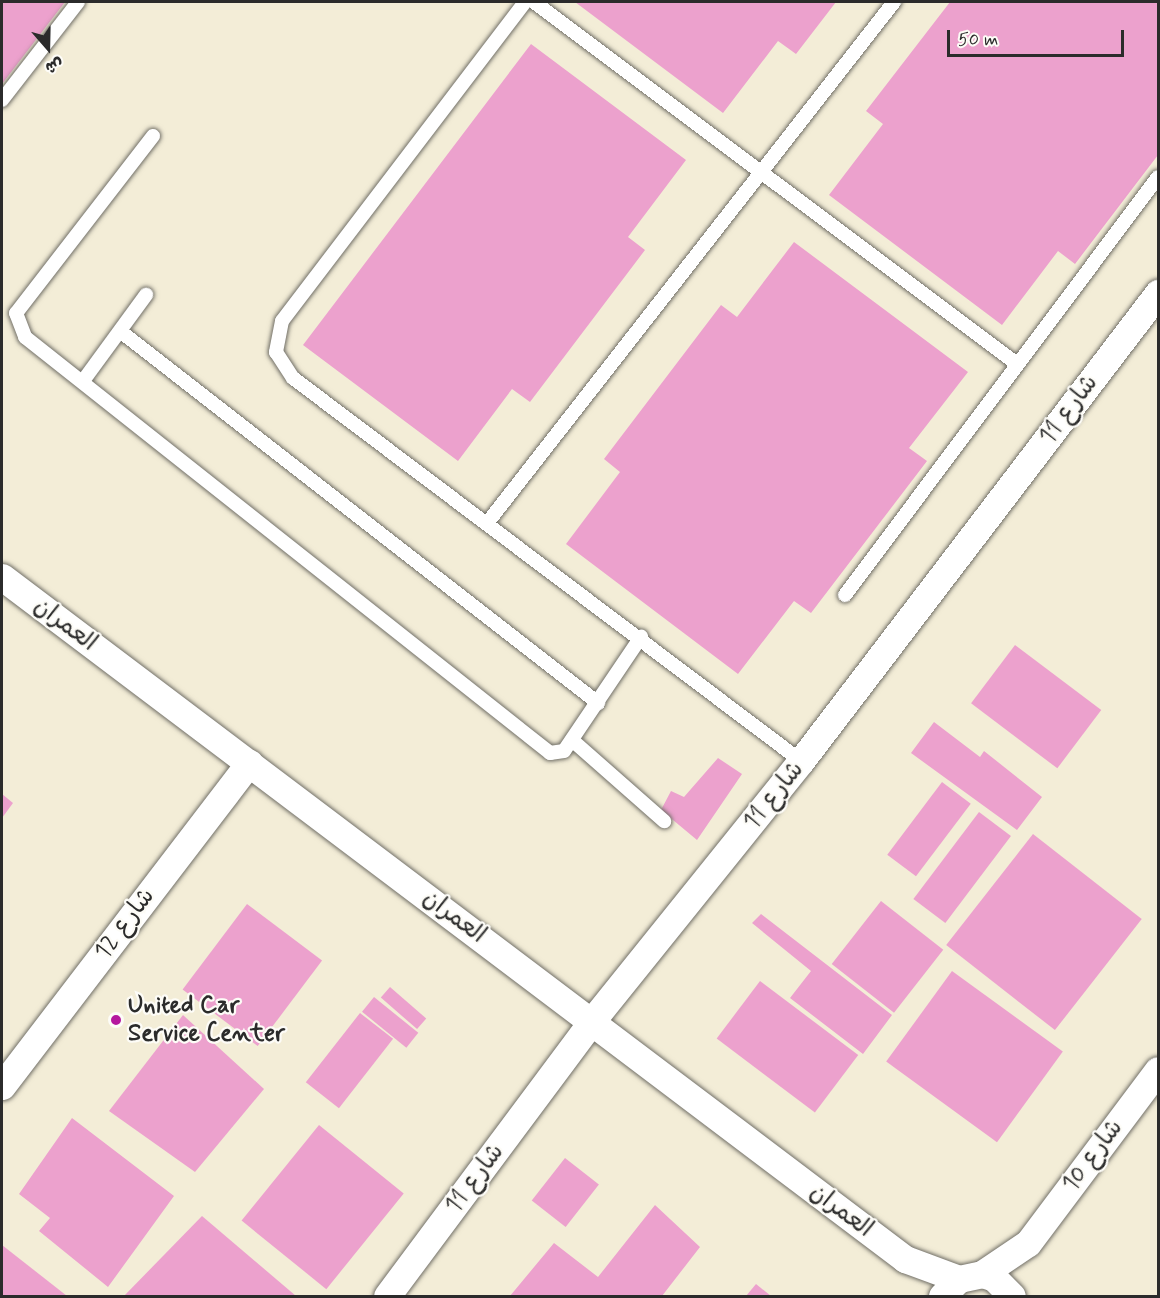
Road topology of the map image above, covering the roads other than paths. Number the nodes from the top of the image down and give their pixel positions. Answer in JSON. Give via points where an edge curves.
{"nodes":[{"id":1,"x":78,"y":2,"type":"edge"},
{"id":2,"x":525,"y":2,"type":"edge"},
{"id":3,"x":534,"y":2,"type":"edge"},
{"id":4,"x":894,"y":2,"type":"edge"},
{"id":5,"x":2,"y":100,"type":"edge"},
{"id":6,"x":153,"y":136,"type":"dead end"},
{"id":7,"x":764,"y":169,"type":"junction"},
{"id":8,"x":1158,"y":177,"type":"edge"},
{"id":9,"x":1158,"y":293,"type":"edge"},
{"id":10,"x":146,"y":295,"type":"dead end"},
{"id":11,"x":120,"y":331,"type":"junction"},
{"id":12,"x":1017,"y":364,"type":"junction"},
{"id":13,"x":83,"y":381,"type":"junction"},
{"id":14,"x":488,"y":522,"type":"junction"},
{"id":15,"x":2,"y":577,"type":"edge"},
{"id":16,"x":845,"y":595,"type":"dead end"},
{"id":17,"x":641,"y":637,"type":"junction"},
{"id":18,"x":598,"y":703,"type":"junction"},
{"id":19,"x":572,"y":740,"type":"junction"},
{"id":20,"x":801,"y":761,"type":"junction"},
{"id":21,"x":249,"y":763,"type":"junction"},
{"id":22,"x":664,"y":821,"type":"dead end"},
{"id":23,"x":591,"y":1022,"type":"junction"},
{"id":24,"x":1158,"y":1070,"type":"edge"},
{"id":25,"x":2,"y":1086,"type":"edge"},
{"id":26,"x":1028,"y":1243,"type":"junction"},
{"id":27,"x":905,"y":1259,"type":"junction"},
{"id":28,"x":961,"y":1283,"type":"edge"},
{"id":29,"x":387,"y":1296,"type":"edge"},
{"id":30,"x":931,"y":1296,"type":"edge"},
{"id":31,"x":1012,"y":1296,"type":"edge"}],
"edges":[{"from":1,"to":5,"type":"lane"},
{"from":2,"to":14,"type":"lane","via":[[282,321],[276,352],[293,378]]},
{"from":3,"to":7,"type":"lane"},
{"from":4,"to":7,"type":"lane"},
{"from":6,"to":13,"type":"lane","via":[[16,313],[25,336]]},
{"from":7,"to":12,"type":"lane"},
{"from":7,"to":14,"type":"lane"},
{"from":8,"to":12,"type":"lane"},
{"from":9,"to":20,"type":"street","name":"شارع 11"},
{"from":10,"to":11,"type":"lane"},
{"from":11,"to":13,"type":"lane"},
{"from":11,"to":18,"type":"lane"},
{"from":12,"to":16,"type":"lane"},
{"from":13,"to":19,"type":"lane","via":[[550,753],[564,751]]},
{"from":14,"to":17,"type":"lane"},
{"from":15,"to":21,"type":"street","name":"العمران"},
{"from":17,"to":18,"type":"lane"},
{"from":17,"to":20,"type":"lane"},
{"from":18,"to":19,"type":"lane"},
{"from":19,"to":22,"type":"lane"},
{"from":20,"to":23,"type":"street","name":"شارع 11"},
{"from":21,"to":23,"type":"street","name":"العمران"},
{"from":21,"to":25,"type":"street","name":"شارع 12"},
{"from":23,"to":27,"type":"street","name":"العمران"},
{"from":23,"to":29,"type":"street","name":"شارع 11"},
{"from":24,"to":26,"type":"street","name":"شارع 10"},
{"from":26,"to":28,"type":"street","name":"شارع 10"},
{"from":26,"to":31,"type":"street","name":"شارع 10"},
{"from":27,"to":28,"type":"street","name":"العمران"},
{"from":27,"to":30,"type":"street","name":"العمران"},
{"from":28,"to":31,"type":"street","name":"العمران","via":[[994,1278]]}]}
